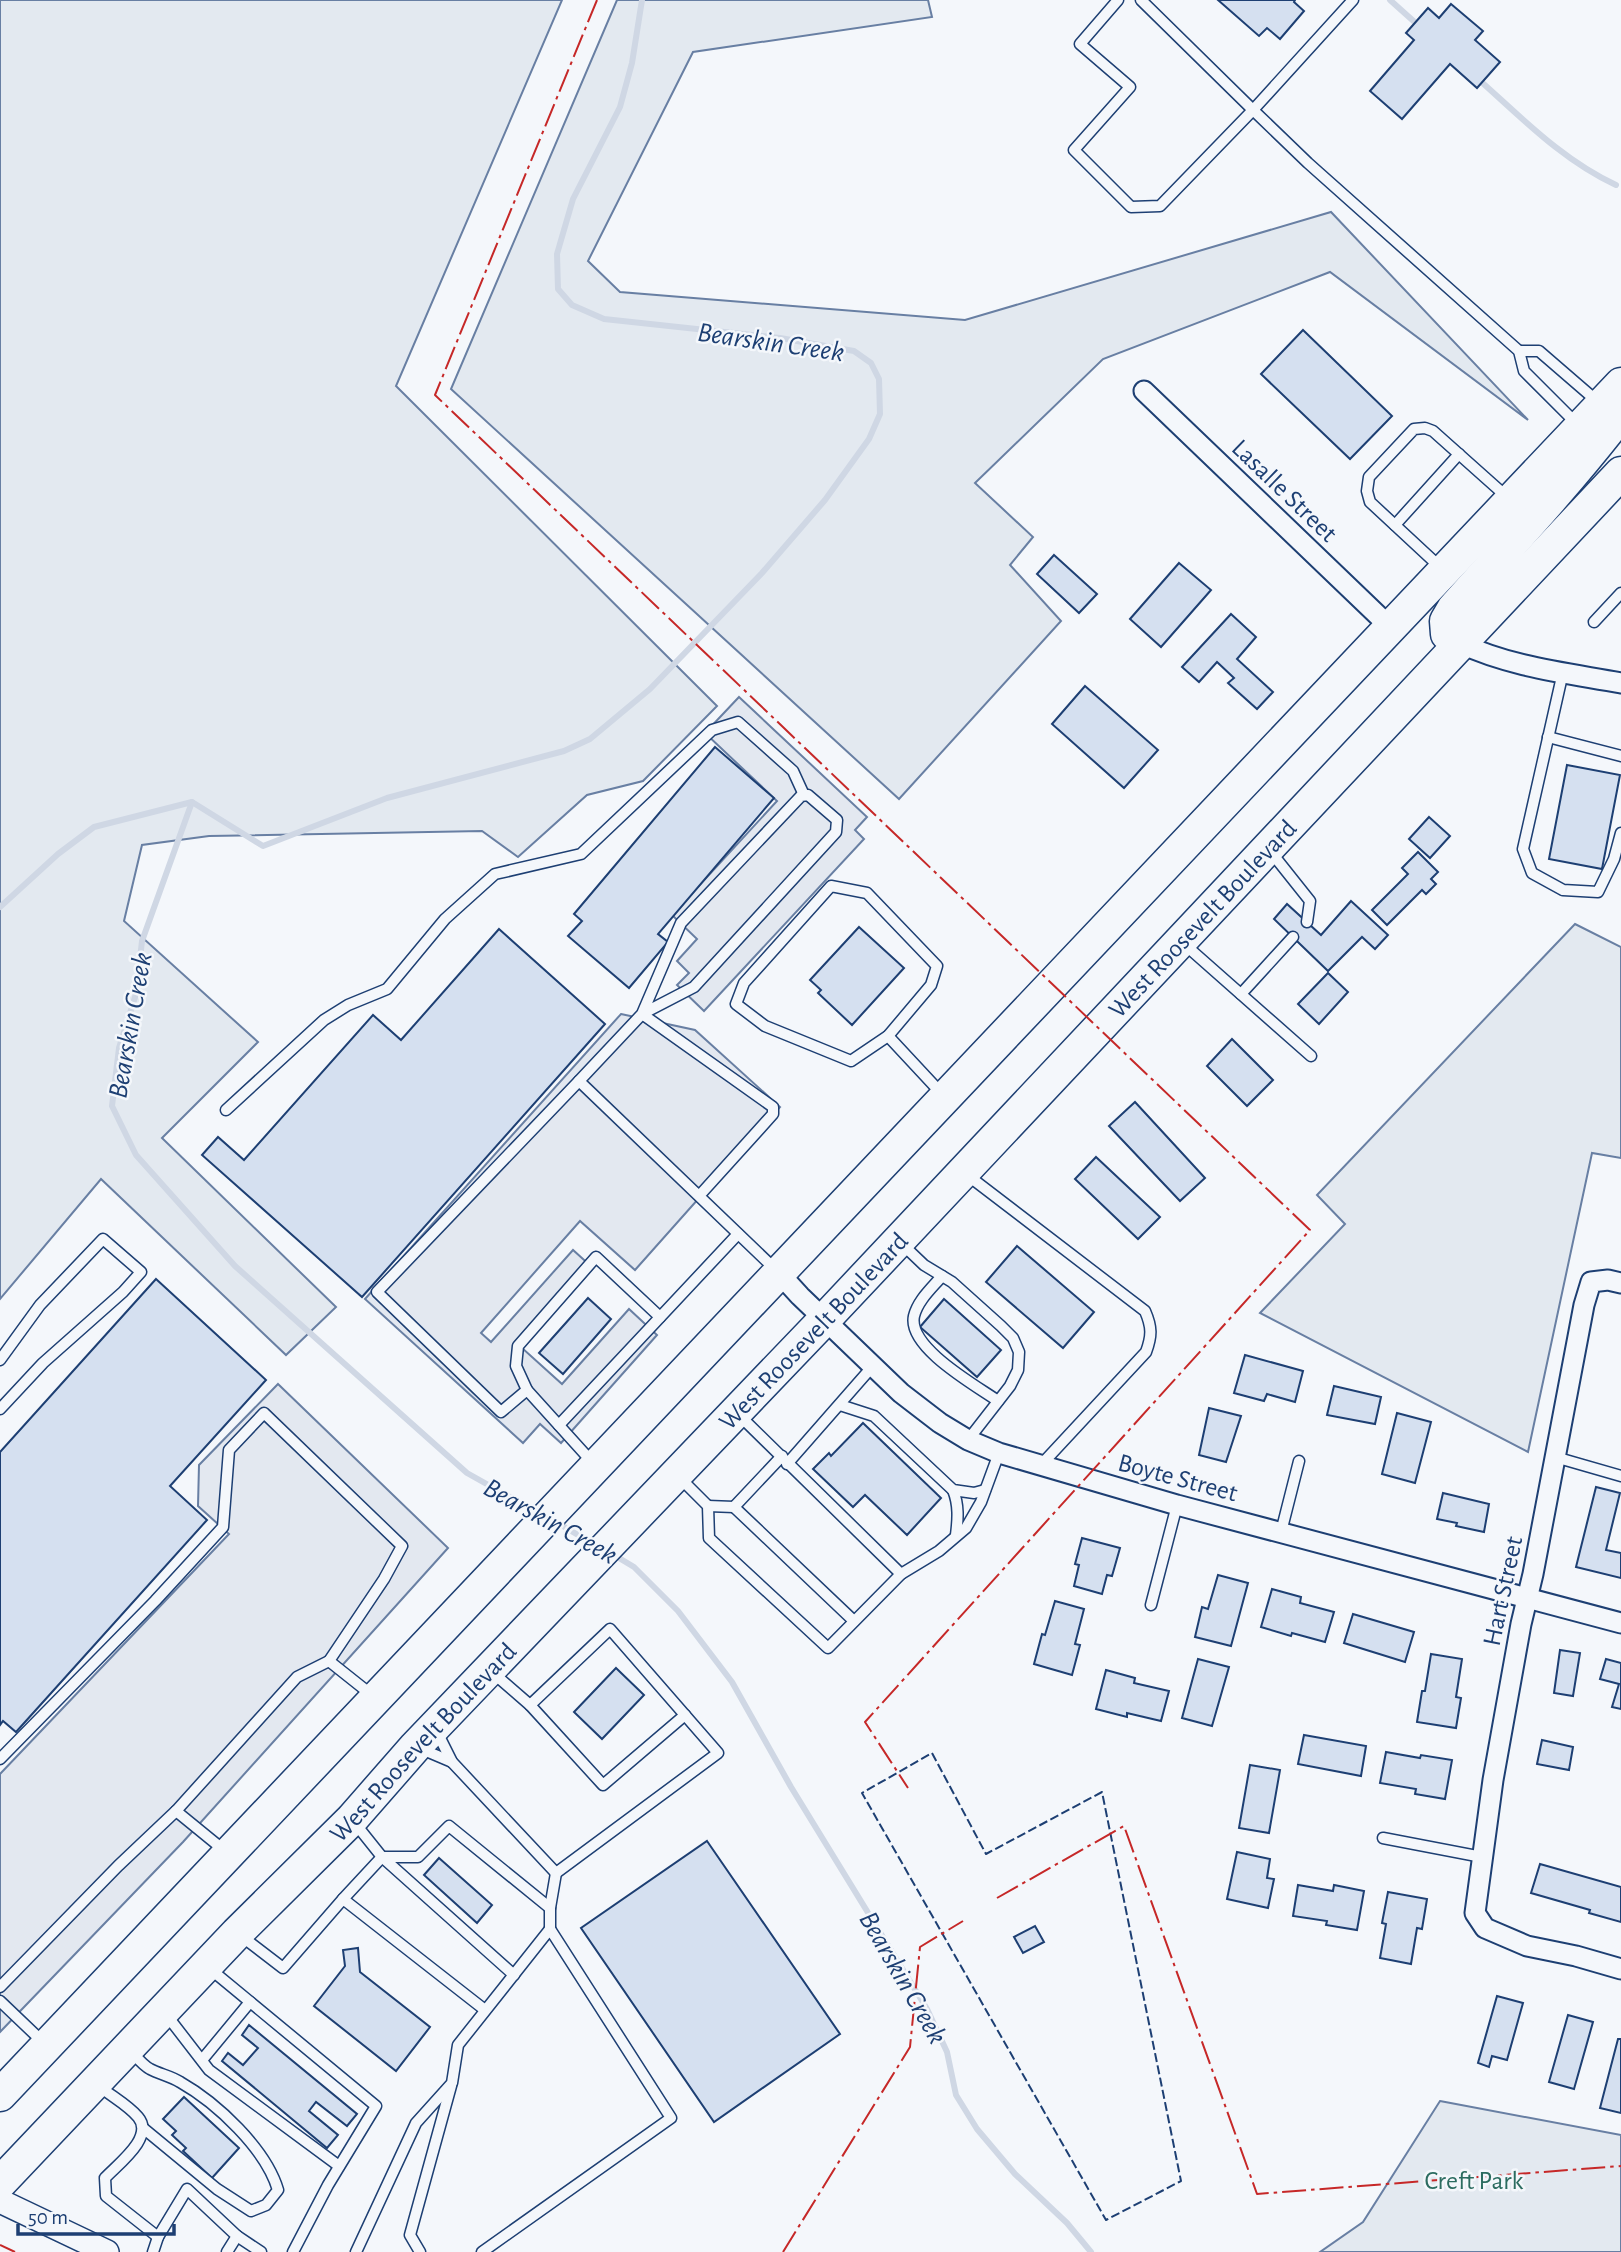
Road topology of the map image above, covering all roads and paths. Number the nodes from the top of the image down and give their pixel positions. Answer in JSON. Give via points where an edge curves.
{"nodes":[{"id":1,"x":1118,"y":0,"type":"edge"},
{"id":2,"x":1141,"y":0,"type":"edge"},
{"id":3,"x":1353,"y":0,"type":"edge"},
{"id":4,"x":1254,"y":110,"type":"junction"},
{"id":5,"x":1519,"y":351,"type":"junction"},
{"id":6,"x":1144,"y":391,"type":"dead end"},
{"id":7,"x":1606,"y":407,"type":"edge"},
{"id":8,"x":1621,"y":448,"type":"edge"},
{"id":9,"x":1459,"y":454,"type":"junction"},
{"id":10,"x":1621,"y":473,"type":"edge"},
{"id":11,"x":1510,"y":500,"type":"junction"},
{"id":12,"x":1582,"y":514,"type":"junction"},
{"id":13,"x":1395,"y":525,"type":"junction"},
{"id":14,"x":1443,"y":570,"type":"junction"},
{"id":15,"x":1621,"y":593,"type":"edge"},
{"id":16,"x":1594,"y":622,"type":"dead end"},
{"id":17,"x":1389,"y":626,"type":"junction"},
{"id":18,"x":1460,"y":643,"type":"junction"},
{"id":19,"x":1563,"y":672,"type":"junction"},
{"id":20,"x":1621,"y":683,"type":"edge"},
{"id":21,"x":1548,"y":737,"type":"junction"},
{"id":22,"x":1621,"y":756,"type":"edge"},
{"id":23,"x":804,"y":794,"type":"junction"},
{"id":24,"x":1621,"y":833,"type":"edge"},
{"id":25,"x":1268,"y":847,"type":"junction"},
{"id":26,"x":1307,"y":922,"type":"dead end"},
{"id":27,"x":1293,"y":937,"type":"dead end"},
{"id":28,"x":1180,"y":941,"type":"junction"},
{"id":29,"x":1241,"y":994,"type":"junction"},
{"id":30,"x":642,"y":1014,"type":"junction"},
{"id":31,"x":888,"y":1036,"type":"junction"},
{"id":32,"x":1311,"y":1056,"type":"dead end"},
{"id":33,"x":579,"y":1081,"type":"junction"},
{"id":34,"x":945,"y":1097,"type":"junction"},
{"id":35,"x":226,"y":1111,"type":"dead end"},
{"id":36,"x":962,"y":1171,"type":"junction"},
{"id":37,"x":699,"y":1196,"type":"junction"},
{"id":38,"x":738,"y":1234,"type":"junction"},
{"id":39,"x":898,"y":1240,"type":"junction"},
{"id":40,"x":779,"y":1273,"type":"junction"},
{"id":41,"x":942,"y":1276,"type":"junction"},
{"id":42,"x":1621,"y":1283,"type":"edge"},
{"id":43,"x":660,"y":1317,"type":"junction"},
{"id":44,"x":824,"y":1320,"type":"junction"},
{"id":45,"x":0,"y":1360,"type":"edge"},
{"id":46,"x":872,"y":1367,"type":"junction"},
{"id":47,"x":527,"y":1390,"type":"junction"},
{"id":48,"x":998,"y":1401,"type":"junction"},
{"id":49,"x":840,"y":1405,"type":"junction"},
{"id":50,"x":0,"y":1409,"type":"edge"},
{"id":51,"x":736,"y":1411,"type":"junction"},
{"id":52,"x":559,"y":1425,"type":"junction"},
{"id":53,"x":968,"y":1440,"type":"junction"},
{"id":54,"x":999,"y":1453,"type":"junction"},
{"id":55,"x":1554,"y":1457,"type":"junction"},
{"id":56,"x":785,"y":1460,"type":"junction"},
{"id":57,"x":1299,"y":1461,"type":"dead end"},
{"id":58,"x":1041,"y":1465,"type":"junction"},
{"id":59,"x":593,"y":1469,"type":"junction"},
{"id":60,"x":1621,"y":1476,"type":"edge"},
{"id":61,"x":669,"y":1480,"type":"junction"},
{"id":62,"x":953,"y":1490,"type":"junction"},
{"id":63,"x":985,"y":1490,"type":"junction"},
{"id":64,"x":1177,"y":1505,"type":"junction"},
{"id":65,"x":708,"y":1506,"type":"junction"},
{"id":66,"x":734,"y":1507,"type":"junction"},
{"id":67,"x":1281,"y":1532,"type":"junction"},
{"id":68,"x":956,"y":1535,"type":"junction"},
{"id":69,"x":901,"y":1574,"type":"junction"},
{"id":70,"x":1527,"y":1597,"type":"junction"},
{"id":71,"x":1152,"y":1605,"type":"dead end"},
{"id":72,"x":855,"y":1621,"type":"junction"},
{"id":73,"x":1621,"y":1623,"type":"edge"},
{"id":74,"x":329,"y":1661,"type":"junction"},
{"id":75,"x":489,"y":1670,"type":"junction"},
{"id":76,"x":376,"y":1698,"type":"junction"},
{"id":77,"x":530,"y":1705,"type":"junction"},
{"id":78,"x":685,"y":1715,"type":"junction"},
{"id":79,"x":425,"y":1737,"type":"junction"},
{"id":80,"x":0,"y":1759,"type":"edge"},
{"id":81,"x":452,"y":1762,"type":"junction"},
{"id":82,"x":176,"y":1811,"type":"junction"},
{"id":83,"x":352,"y":1819,"type":"junction"},
{"id":84,"x":1383,"y":1838,"type":"dead end"},
{"id":85,"x":229,"y":1854,"type":"junction"},
{"id":86,"x":382,"y":1857,"type":"junction"},
{"id":87,"x":1482,"y":1857,"type":"junction"},
{"id":88,"x":556,"y":1873,"type":"junction"},
{"id":89,"x":343,"y":1899,"type":"junction"},
{"id":90,"x":551,"y":1908,"type":"junction"},
{"id":91,"x":550,"y":1929,"type":"junction"},
{"id":92,"x":237,"y":1933,"type":"junction"},
{"id":93,"x":207,"y":1966,"type":"junction"},
{"id":94,"x":1621,"y":1969,"type":"edge"},
{"id":95,"x":514,"y":1975,"type":"junction"},
{"id":96,"x":0,"y":1987,"type":"edge"},
{"id":97,"x":0,"y":2001,"type":"edge"},
{"id":98,"x":250,"y":2002,"type":"junction"},
{"id":99,"x":485,"y":2010,"type":"junction"},
{"id":100,"x":163,"y":2012,"type":"junction"},
{"id":101,"x":47,"y":2045,"type":"junction"},
{"id":102,"x":129,"y":2048,"type":"junction"},
{"id":103,"x":202,"y":2060,"type":"junction"},
{"id":104,"x":452,"y":2083,"type":"junction"},
{"id":105,"x":96,"y":2084,"type":"junction"},
{"id":106,"x":0,"y":2095,"type":"edge"},
{"id":107,"x":143,"y":2128,"type":"junction"},
{"id":108,"x":339,"y":2166,"type":"junction"},
{"id":109,"x":0,"y":2183,"type":"edge"},
{"id":110,"x":0,"y":2201,"type":"edge"},
{"id":111,"x":237,"y":2236,"type":"junction"},
{"id":112,"x":158,"y":2237,"type":"junction"},
{"id":113,"x":107,"y":2252,"type":"edge"},
{"id":114,"x":153,"y":2252,"type":"edge"},
{"id":115,"x":227,"y":2252,"type":"edge"},
{"id":116,"x":261,"y":2252,"type":"edge"},
{"id":117,"x":293,"y":2252,"type":"edge"},
{"id":118,"x":356,"y":2252,"type":"edge"},
{"id":119,"x":420,"y":2252,"type":"edge"},
{"id":120,"x":482,"y":2252,"type":"edge"}],
"edges":[{"from":1,"to":4,"type":"lane","via":[[1080,44],[1130,87],[1074,150],[1131,207],[1160,206]]},
{"from":2,"to":4,"type":"lane"},
{"from":3,"to":4,"type":"lane"},
{"from":4,"to":5,"type":"lane"},
{"from":5,"to":7,"type":"lane","via":[[1539,351]]},
{"from":5,"to":7,"type":"lane","via":[[1524,371]]},
{"from":6,"to":17,"type":"street","name":"Lasalle Street"},
{"from":7,"to":11,"type":"highway"},
{"from":7,"to":18,"type":"highway","via":[[1585,461],[1453,609],[1446,621],[1447,634]]},
{"from":8,"to":12,"type":"highway"},
{"from":9,"to":11,"type":"lane"},
{"from":9,"to":13,"type":"lane"},
{"from":9,"to":13,"type":"lane","via":[[1433,431],[1414,429],[1369,477],[1370,502]]},
{"from":10,"to":12,"type":"highway","name":"West Roosevelt Boulevard"},
{"from":11,"to":14,"type":"highway"},
{"from":12,"to":18,"type":"highway","name":"West Roosevelt Boulevard"},
{"from":13,"to":14,"type":"lane"},
{"from":14,"to":17,"type":"highway"},
{"from":15,"to":16,"type":"lane"},
{"from":17,"to":34,"type":"highway"},
{"from":18,"to":19,"type":"street","via":[[1482,654]]},
{"from":18,"to":25,"type":"highway","name":"West Roosevelt Boulevard"},
{"from":19,"to":20,"type":"street"},
{"from":19,"to":21,"type":"lane"},
{"from":21,"to":22,"type":"lane"},
{"from":21,"to":24,"type":"lane","via":[[1523,849],[1532,873],[1563,890],[1598,892]]},
{"from":23,"to":30,"type":"lane","via":[[681,923]]},
{"from":23,"to":30,"type":"lane","via":[[837,820],[835,832],[694,987]]},
{"from":23,"to":35,"type":"lane","via":[[793,771],[738,722],[712,730],[581,854],[495,874],[445,919],[387,989],[324,1020]]},
{"from":25,"to":26,"type":"lane","via":[[1310,901]]},
{"from":25,"to":28,"type":"highway","name":"West Roosevelt Boulevard"},
{"from":27,"to":29,"type":"lane"},
{"from":28,"to":29,"type":"lane"},
{"from":28,"to":36,"type":"highway","name":"West Roosevelt Boulevard"},
{"from":29,"to":32,"type":"lane"},
{"from":30,"to":33,"type":"lane"},
{"from":30,"to":37,"type":"lane","via":[[774,1107],[773,1114]]},
{"from":31,"to":31,"type":"lane","via":[[930,985],[937,966],[867,892],[831,886],[744,984],[736,1004],[765,1026],[851,1061]]},
{"from":31,"to":34,"type":"lane"},
{"from":33,"to":37,"type":"lane"},
{"from":33,"to":47,"type":"lane","via":[[377,1292],[501,1412]]},
{"from":34,"to":40,"type":"highway"},
{"from":36,"to":39,"type":"highway","name":"West Roosevelt Boulevard"},
{"from":36,"to":58,"type":"lane","via":[[1145,1311],[1152,1326],[1146,1352]]},
{"from":37,"to":38,"type":"lane"},
{"from":38,"to":40,"type":"lane"},
{"from":38,"to":43,"type":"lane"},
{"from":39,"to":41,"type":"lane"},
{"from":39,"to":44,"type":"highway","name":"West Roosevelt Boulevard"},
{"from":40,"to":44,"type":"street","name":"Boyte Street"},
{"from":40,"to":59,"type":"highway"},
{"from":41,"to":48,"type":"lane","via":[[1013,1338],[1019,1352],[1018,1370]]},
{"from":41,"to":48,"type":"lane","via":[[919,1303],[915,1330],[933,1354]]},
{"from":42,"to":55,"type":"street","name":"Hart Street","via":[[1591,1282]]},
{"from":43,"to":47,"type":"lane","via":[[596,1257],[518,1346],[516,1366]]},
{"from":43,"to":52,"type":"lane"},
{"from":44,"to":46,"type":"street","name":"Boyte Street"},
{"from":44,"to":51,"type":"highway","name":"West Roosevelt Boulevard"},
{"from":45,"to":50,"type":"lane","via":[[40,1306],[103,1239],[141,1272]]},
{"from":46,"to":49,"type":"lane"},
{"from":46,"to":53,"type":"street","name":"Boyte Street"},
{"from":47,"to":52,"type":"lane"},
{"from":48,"to":53,"type":"lane"},
{"from":49,"to":56,"type":"lane"},
{"from":49,"to":62,"type":"lane","via":[[874,1416]]},
{"from":51,"to":56,"type":"lane"},
{"from":51,"to":61,"type":"highway","name":"West Roosevelt Boulevard"},
{"from":52,"to":59,"type":"lane"},
{"from":53,"to":54,"type":"street","name":"Boyte Street"},
{"from":54,"to":58,"type":"street","name":"Boyte Street"},
{"from":54,"to":63,"type":"lane"},
{"from":55,"to":60,"type":"lane"},
{"from":55,"to":70,"type":"street","name":"Hart Street"},
{"from":56,"to":66,"type":"lane"},
{"from":56,"to":69,"type":"lane"},
{"from":57,"to":67,"type":"lane"},
{"from":58,"to":64,"type":"street","name":"Boyte Street"},
{"from":59,"to":76,"type":"highway"},
{"from":61,"to":65,"type":"lane"},
{"from":61,"to":75,"type":"highway","name":"West Roosevelt Boulevard"},
{"from":62,"to":63,"type":"lane"},
{"from":62,"to":68,"type":"lane"},
{"from":63,"to":68,"type":"lane","via":[[974,1517]]},
{"from":64,"to":67,"type":"street","name":"Boyte Street"},
{"from":64,"to":71,"type":"lane"},
{"from":65,"to":66,"type":"lane"},
{"from":65,"to":72,"type":"lane","via":[[709,1538],[828,1648]]},
{"from":66,"to":72,"type":"lane"},
{"from":67,"to":70,"type":"street","name":"Boyte Street"},
{"from":68,"to":69,"type":"lane"},
{"from":69,"to":72,"type":"lane"},
{"from":70,"to":73,"type":"street","name":"Boyte Street"},
{"from":70,"to":87,"type":"street","name":"Hart Street"},
{"from":74,"to":76,"type":"lane"},
{"from":74,"to":80,"type":"lane","via":[[402,1546],[264,1413],[229,1450],[223,1527]]},
{"from":74,"to":82,"type":"lane","via":[[297,1677]]},
{"from":75,"to":77,"type":"lane"},
{"from":75,"to":79,"type":"highway","name":"West Roosevelt Boulevard"},
{"from":76,"to":85,"type":"highway"},
{"from":77,"to":78,"type":"lane","via":[[603,1785]]},
{"from":77,"to":78,"type":"lane","via":[[610,1629]]},
{"from":78,"to":88,"type":"lane","via":[[719,1753]]},
{"from":79,"to":81,"type":"lane"},
{"from":79,"to":81,"type":"lane"},
{"from":79,"to":83,"type":"highway","name":"West Roosevelt Boulevard"},
{"from":81,"to":88,"type":"lane"},
{"from":82,"to":85,"type":"lane"},
{"from":82,"to":96,"type":"lane"},
{"from":83,"to":86,"type":"lane"},
{"from":83,"to":92,"type":"highway","name":"West Roosevelt Boulevard"},
{"from":84,"to":87,"type":"lane"},
{"from":85,"to":101,"type":"highway"},
{"from":86,"to":89,"type":"lane"},
{"from":86,"to":90,"type":"lane","via":[[418,1857],[449,1826]]},
{"from":86,"to":95,"type":"lane"},
{"from":87,"to":94,"type":"street","name":"Hart Street","via":[[1475,1913],[1485,1928],[1527,1946]]},
{"from":88,"to":90,"type":"lane"},
{"from":89,"to":92,"type":"lane","via":[[283,1968]]},
{"from":89,"to":99,"type":"lane"},
{"from":90,"to":91,"type":"lane"},
{"from":91,"to":95,"type":"lane"},
{"from":91,"to":120,"type":"lane","via":[[671,2118]]},
{"from":92,"to":93,"type":"highway","name":"West Roosevelt Boulevard"},
{"from":93,"to":98,"type":"lane"},
{"from":93,"to":100,"type":"highway","name":"West Roosevelt Boulevard"},
{"from":95,"to":99,"type":"lane"},
{"from":97,"to":101,"type":"lane"},
{"from":98,"to":103,"type":"lane"},
{"from":98,"to":108,"type":"lane","via":[[376,2106]]},
{"from":99,"to":104,"type":"lane","via":[[458,2045]]},
{"from":100,"to":102,"type":"highway","name":"West Roosevelt Boulevard"},
{"from":100,"to":103,"type":"lane"},
{"from":101,"to":106,"type":"highway"},
{"from":102,"to":105,"type":"highway","name":"West Roosevelt Boulevard"},
{"from":102,"to":107,"type":"lane","via":[[147,2068],[180,2081],[235,2126],[262,2156],[278,2190],[266,2205],[251,2211]]},
{"from":103,"to":108,"type":"lane","via":[[209,2070]]},
{"from":104,"to":118,"type":"lane","via":[[416,2123]]},
{"from":104,"to":119,"type":"lane","via":[[410,2235]]},
{"from":105,"to":107,"type":"lane","via":[[139,2118]]},
{"from":105,"to":109,"type":"highway","name":"West Roosevelt Boulevard"},
{"from":107,"to":112,"type":"lane","via":[[141,2140],[105,2178],[106,2196]]},
{"from":108,"to":117,"type":"lane"},
{"from":110,"to":113,"type":"street"},
{"from":111,"to":112,"type":"lane","via":[[187,2189]]},
{"from":111,"to":115,"type":"lane"},
{"from":111,"to":116,"type":"lane"},
{"from":112,"to":114,"type":"lane"}]}
